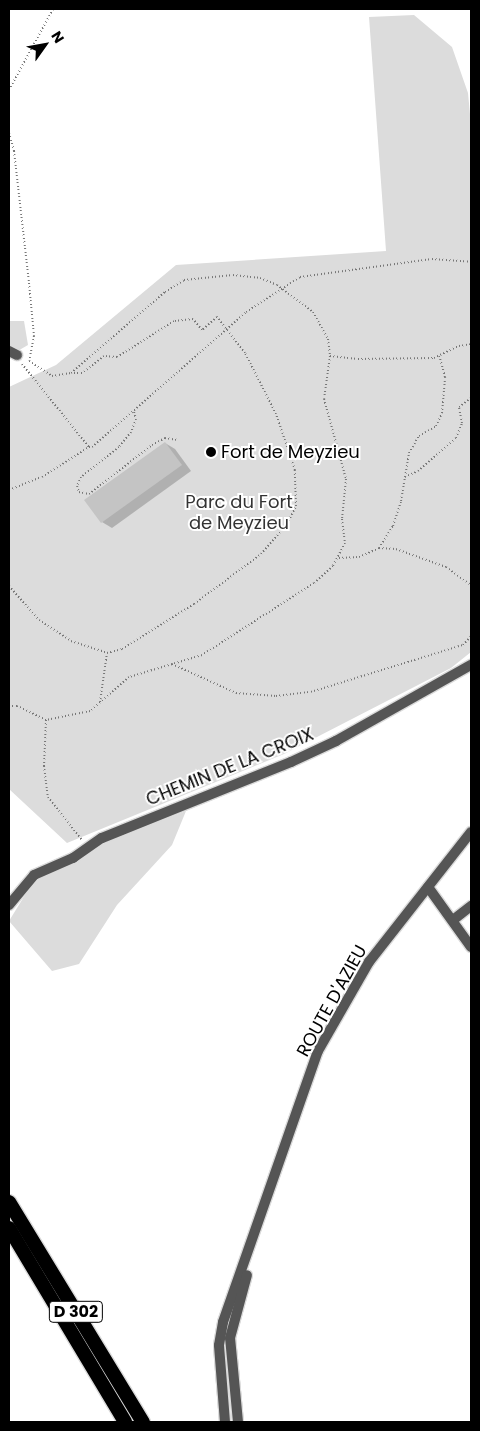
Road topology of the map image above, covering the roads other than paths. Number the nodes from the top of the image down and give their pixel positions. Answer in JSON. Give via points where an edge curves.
{"nodes":[{"id":1,"x":471,"y":665,"type":"edge"},
{"id":2,"x":471,"y":832,"type":"edge"},
{"id":3,"x":428,"y":887,"type":"junction"},
{"id":4,"x":9,"y":905,"type":"edge"},
{"id":5,"x":471,"y":906,"type":"edge"},
{"id":6,"x":453,"y":920,"type":"junction"},
{"id":7,"x":471,"y":947,"type":"edge"},
{"id":8,"x":9,"y":1202,"type":"edge"},
{"id":9,"x":265,"y":1209,"type":"junction"},
{"id":10,"x":9,"y":1228,"type":"edge"},
{"id":11,"x":125,"y":1422,"type":"edge"},
{"id":12,"x":143,"y":1422,"type":"edge"},
{"id":13,"x":225,"y":1422,"type":"edge"},
{"id":14,"x":238,"y":1422,"type":"edge"}],
"edges":[{"from":1,"to":4,"type":"street","name":"CHEMIN DE LA CROIX","via":[[309,754],[88,846],[73,858],[34,875]]},
{"from":2,"to":3,"type":"street","name":"ROUTE D'AZIEU"},
{"from":3,"to":6,"type":"street"},
{"from":3,"to":9,"type":"street","name":"ROUTE D'AZIEU","via":[[369,962],[318,1051]]},
{"from":5,"to":6,"type":"street"},
{"from":6,"to":7,"type":"street"},
{"from":8,"to":12,"type":"highway","number":"D 302"},
{"from":9,"to":13,"type":"street","name":"ROUTE D'AZIEU","via":[[223,1322],[219,1345]]},
{"from":9,"to":14,"type":"street","name":"ROUTE D'AZIEU","via":[[230,1338]]},
{"from":10,"to":11,"type":"highway","number":"D 302"}]}
